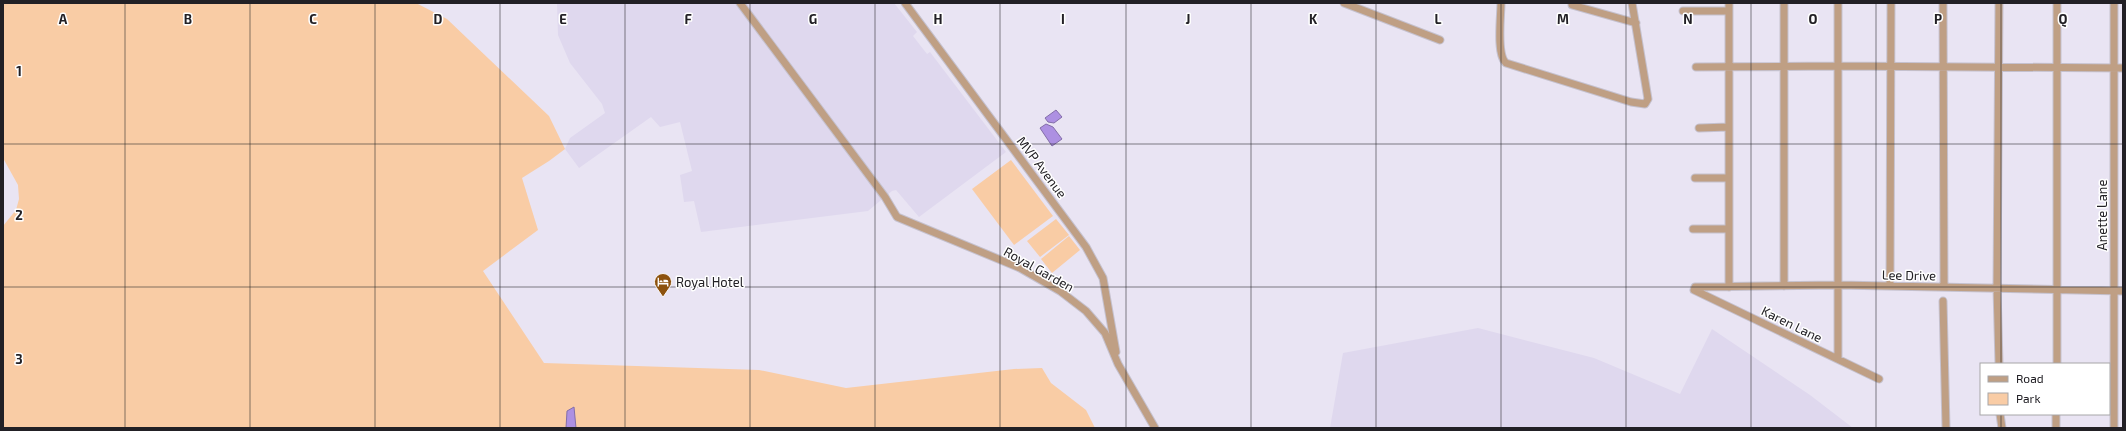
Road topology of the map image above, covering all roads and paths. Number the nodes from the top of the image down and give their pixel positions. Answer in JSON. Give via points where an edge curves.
{"nodes":[{"id":1,"x":740,"y":3,"type":"edge"},
{"id":2,"x":905,"y":3,"type":"edge"},
{"id":3,"x":1344,"y":3,"type":"edge"},
{"id":4,"x":1501,"y":3,"type":"edge"},
{"id":5,"x":1572,"y":3,"type":"edge"},
{"id":6,"x":1632,"y":3,"type":"edge"},
{"id":7,"x":1729,"y":3,"type":"edge"},
{"id":8,"x":1784,"y":3,"type":"edge"},
{"id":9,"x":1838,"y":3,"type":"edge"},
{"id":10,"x":1891,"y":3,"type":"edge"},
{"id":11,"x":1943,"y":3,"type":"edge"},
{"id":12,"x":1999,"y":3,"type":"edge"},
{"id":13,"x":2057,"y":3,"type":"edge"},
{"id":14,"x":2114,"y":3,"type":"edge"},
{"id":15,"x":1683,"y":11,"type":"dead end"},
{"id":16,"x":1729,"y":11,"type":"junction"},
{"id":17,"x":1636,"y":23,"type":"junction"},
{"id":18,"x":1440,"y":40,"type":"dead end"},
{"id":19,"x":1729,"y":66,"type":"junction"},
{"id":20,"x":1784,"y":66,"type":"junction"},
{"id":21,"x":1838,"y":66,"type":"junction"},
{"id":22,"x":1891,"y":66,"type":"junction"},
{"id":23,"x":1696,"y":67,"type":"dead end"},
{"id":24,"x":1943,"y":67,"type":"junction"},
{"id":25,"x":1999,"y":67,"type":"junction"},
{"id":26,"x":2057,"y":68,"type":"junction"},
{"id":27,"x":2123,"y":68,"type":"edge"},
{"id":28,"x":2114,"y":69,"type":"junction"},
{"id":29,"x":1729,"y":127,"type":"junction"},
{"id":30,"x":1699,"y":128,"type":"dead end"},
{"id":31,"x":1695,"y":178,"type":"dead end"},
{"id":32,"x":1729,"y":178,"type":"junction"},
{"id":33,"x":1694,"y":229,"type":"dead end"},
{"id":34,"x":1729,"y":229,"type":"junction"},
{"id":35,"x":1839,"y":285,"type":"junction"},
{"id":36,"x":1784,"y":286,"type":"junction"},
{"id":37,"x":1890,"y":286,"type":"junction"},
{"id":38,"x":1729,"y":287,"type":"junction"},
{"id":39,"x":1944,"y":287,"type":"junction"},
{"id":40,"x":1997,"y":288,"type":"junction"},
{"id":41,"x":1694,"y":289,"type":"joint"},
{"id":42,"x":2057,"y":290,"type":"junction"},
{"id":43,"x":2114,"y":291,"type":"junction"},
{"id":44,"x":2123,"y":291,"type":"edge"},
{"id":45,"x":1943,"y":301,"type":"dead end"},
{"id":46,"x":1838,"y":359,"type":"junction"},
{"id":47,"x":1999,"y":363,"type":"edge"},
{"id":48,"x":2056,"y":363,"type":"edge"},
{"id":49,"x":1118,"y":364,"type":"junction"},
{"id":50,"x":1879,"y":379,"type":"dead end"},
{"id":51,"x":2000,"y":415,"type":"edge"},
{"id":52,"x":2056,"y":415,"type":"edge"},
{"id":53,"x":1155,"y":428,"type":"edge"},
{"id":54,"x":1946,"y":428,"type":"edge"},
{"id":55,"x":2002,"y":428,"type":"edge"},
{"id":56,"x":2056,"y":428,"type":"edge"},
{"id":57,"x":2114,"y":428,"type":"edge"}],
"edges":[{"from":1,"to":49,"type":"street","name":"Royal Garden","via":[[885,197],[897,217],[1020,268],[1060,291],[1086,311],[1105,333]]},
{"from":2,"to":49,"type":"street","name":"MVP Avenue","via":[[1086,247],[1103,278]]},
{"from":3,"to":18,"type":"street"},
{"from":4,"to":17,"type":"street","via":[[1500,51],[1506,63],[1645,104],[1648,99]]},
{"from":5,"to":17,"type":"street"},
{"from":6,"to":17,"type":"street"},
{"from":7,"to":16,"type":"street"},
{"from":8,"to":20,"type":"street"},
{"from":9,"to":21,"type":"street"},
{"from":10,"to":22,"type":"street"},
{"from":11,"to":24,"type":"street"},
{"from":12,"to":25,"type":"street"},
{"from":13,"to":26,"type":"street"},
{"from":14,"to":28,"type":"street","name":"Anette Lane"},
{"from":15,"to":16,"type":"street"},
{"from":16,"to":19,"type":"street"},
{"from":19,"to":20,"type":"street"},
{"from":19,"to":23,"type":"street"},
{"from":19,"to":29,"type":"street"},
{"from":20,"to":21,"type":"street"},
{"from":20,"to":36,"type":"street"},
{"from":21,"to":22,"type":"street"},
{"from":21,"to":35,"type":"street"},
{"from":22,"to":24,"type":"street"},
{"from":22,"to":37,"type":"street"},
{"from":24,"to":25,"type":"street"},
{"from":24,"to":39,"type":"street"},
{"from":25,"to":26,"type":"street"},
{"from":25,"to":40,"type":"street"},
{"from":26,"to":28,"type":"street"},
{"from":26,"to":42,"type":"street"},
{"from":27,"to":28,"type":"street"},
{"from":28,"to":43,"type":"street","name":"Anette Lane"},
{"from":29,"to":30,"type":"street"},
{"from":29,"to":32,"type":"street"},
{"from":31,"to":32,"type":"street"},
{"from":32,"to":34,"type":"street"},
{"from":33,"to":34,"type":"street"},
{"from":34,"to":38,"type":"street"},
{"from":35,"to":36,"type":"street","name":"Lee Drive"},
{"from":35,"to":37,"type":"street","name":"Lee Drive"},
{"from":35,"to":46,"type":"street"},
{"from":36,"to":38,"type":"street","name":"Lee Drive"},
{"from":37,"to":39,"type":"street","name":"Lee Drive"},
{"from":38,"to":41,"type":"street","name":"Lee Drive"},
{"from":39,"to":40,"type":"street","name":"Lee Drive"},
{"from":40,"to":42,"type":"street","name":"Lee Drive"},
{"from":40,"to":47,"type":"street"},
{"from":41,"to":46,"type":"street","name":"Karen Lane"},
{"from":42,"to":43,"type":"street","name":"Lee Drive"},
{"from":42,"to":48,"type":"street"},
{"from":43,"to":44,"type":"street","name":"Lee Drive"},
{"from":43,"to":57,"type":"street","name":"Anette Lane"},
{"from":45,"to":54,"type":"street"},
{"from":46,"to":50,"type":"street","name":"Karen Lane"},
{"from":49,"to":53,"type":"street","name":"Royal Garden"},
{"from":51,"to":55,"type":"street"},
{"from":52,"to":56,"type":"street"}]}
